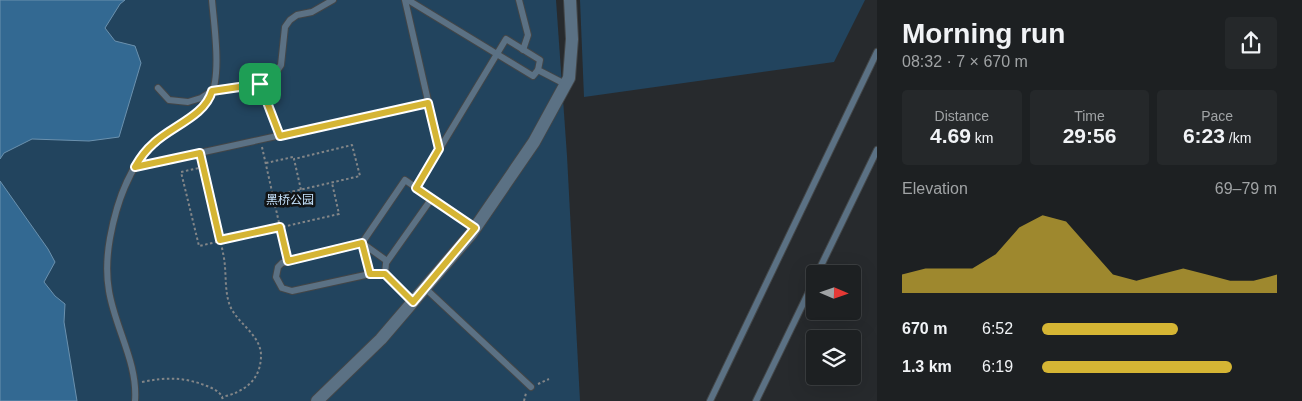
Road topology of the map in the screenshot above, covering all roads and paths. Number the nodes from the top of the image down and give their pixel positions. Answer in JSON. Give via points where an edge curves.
{"nodes":[{"id":1,"x":212,"y":0,"type":"edge"},
{"id":2,"x":333,"y":0,"type":"edge"},
{"id":3,"x":407,"y":0,"type":"edge"},
{"id":4,"x":519,"y":0,"type":"edge"},
{"id":5,"x":570,"y":0,"type":"edge"},
{"id":6,"x":523,"y":50,"type":"junction"},
{"id":7,"x":877,"y":52,"type":"edge"},
{"id":8,"x":496,"y":54,"type":"junction"},
{"id":9,"x":538,"y":70,"type":"junction"},
{"id":10,"x":260,"y":84,"type":"junction"},
{"id":11,"x":565,"y":84,"type":"junction"},
{"id":12,"x":158,"y":88,"type":"dead end"},
{"id":13,"x":212,"y":91,"type":"junction"},
{"id":14,"x":428,"y":103,"type":"junction"},
{"id":15,"x":280,"y":136,"type":"junction"},
{"id":16,"x":260,"y":140,"type":"junction"},
{"id":17,"x":439,"y":149,"type":"junction"},
{"id":18,"x":877,"y":150,"type":"edge"},
{"id":19,"x":200,"y":153,"type":"junction"},
{"id":20,"x":294,"y":159,"type":"junction"},
{"id":21,"x":266,"y":163,"type":"junction"},
{"id":22,"x":203,"y":166,"type":"junction"},
{"id":23,"x":135,"y":167,"type":"junction"},
{"id":24,"x":332,"y":183,"type":"junction"},
{"id":25,"x":416,"y":188,"type":"junction"},
{"id":26,"x":301,"y":190,"type":"junction"},
{"id":27,"x":273,"y":196,"type":"junction"},
{"id":28,"x":432,"y":198,"type":"junction"},
{"id":29,"x":280,"y":227,"type":"junction"},
{"id":30,"x":475,"y":228,"type":"junction"},
{"id":31,"x":220,"y":240,"type":"junction"},
{"id":32,"x":362,"y":243,"type":"junction"},
{"id":33,"x":288,"y":261,"type":"junction"},
{"id":34,"x":387,"y":261,"type":"junction"},
{"id":35,"x":821,"y":265,"type":"edge"},
{"id":36,"x":370,"y":274,"type":"junction"},
{"id":37,"x":385,"y":274,"type":"junction"},
{"id":38,"x":425,"y":288,"type":"junction"},
{"id":39,"x":806,"y":297,"type":"edge"},
{"id":40,"x":413,"y":302,"type":"junction"},
{"id":41,"x":134,"y":384,"type":"junction"},
{"id":42,"x":531,"y":388,"type":"dead end"},
{"id":43,"x":222,"y":397,"type":"junction"},
{"id":44,"x":135,"y":401,"type":"edge"},
{"id":45,"x":223,"y":401,"type":"edge"},
{"id":46,"x":317,"y":401,"type":"edge"},
{"id":47,"x":710,"y":401,"type":"edge"},
{"id":48,"x":756,"y":401,"type":"edge"}],
"edges":[{"from":1,"to":13,"type":"lane","via":[[216,67]]},
{"from":2,"to":10,"type":"lane","via":[[290,20],[283,35],[281,65],[273,77]]},
{"from":3,"to":8,"type":"lane"},
{"from":3,"to":14,"type":"lane"},
{"from":4,"to":6,"type":"lane","via":[[528,35]]},
{"from":5,"to":11,"type":"street","via":[[572,58]]},
{"from":6,"to":8,"type":"lane","via":[[506,38]]},
{"from":6,"to":9,"type":"lane","via":[[540,60]]},
{"from":7,"to":47,"type":"lane"},
{"from":8,"to":9,"type":"lane","via":[[533,76]]},
{"from":8,"to":17,"type":"lane"},
{"from":9,"to":11,"type":"lane"},
{"from":10,"to":13,"type":"lane"},
{"from":10,"to":15,"type":"lane"},
{"from":11,"to":30,"type":"street","via":[[534,142]]},
{"from":12,"to":13,"type":"lane","via":[[169,100],[178,102],[201,98]]},
{"from":13,"to":23,"type":"lane","via":[[202,108],[155,142]]},
{"from":14,"to":15,"type":"lane"},
{"from":14,"to":17,"type":"lane"},
{"from":15,"to":16,"type":"lane"},
{"from":16,"to":19,"type":"lane"},
{"from":16,"to":21,"type":"path"},
{"from":17,"to":25,"type":"lane"},
{"from":18,"to":35,"type":"lane"},
{"from":19,"to":22,"type":"path"},
{"from":19,"to":23,"type":"lane"},
{"from":20,"to":21,"type":"path"},
{"from":20,"to":24,"type":"path","via":[[352,145],[360,176]]},
{"from":20,"to":26,"type":"path"},
{"from":21,"to":27,"type":"path"},
{"from":22,"to":31,"type":"path"},
{"from":22,"to":31,"type":"path","via":[[181,172],[199,246]]},
{"from":23,"to":41,"type":"lane","via":[[110,237],[108,264],[109,290]]},
{"from":24,"to":26,"type":"path"},
{"from":24,"to":29,"type":"path","via":[[339,214]]},
{"from":25,"to":28,"type":"lane"},
{"from":25,"to":32,"type":"lane","via":[[405,180]]},
{"from":26,"to":27,"type":"path"},
{"from":27,"to":29,"type":"path"},
{"from":28,"to":30,"type":"lane"},
{"from":28,"to":34,"type":"lane"},
{"from":29,"to":31,"type":"path"},
{"from":29,"to":33,"type":"path"},
{"from":30,"to":38,"type":"street"},
{"from":31,"to":43,"type":"path","via":[[229,304],[259,344],[262,354],[255,379],[247,387]]},
{"from":32,"to":33,"type":"lane"},
{"from":32,"to":34,"type":"lane"},
{"from":32,"to":36,"type":"lane"},
{"from":33,"to":36,"type":"lane","via":[[278,268],[276,277],[282,288],[292,291]]},
{"from":34,"to":37,"type":"lane"},
{"from":36,"to":37,"type":"lane"},
{"from":37,"to":40,"type":"lane"},
{"from":38,"to":40,"type":"street"},
{"from":38,"to":42,"type":"lane"},
{"from":39,"to":48,"type":"lane"},
{"from":40,"to":46,"type":"street","via":[[381,339]]},
{"from":41,"to":43,"type":"path","via":[[174,377],[217,390]]},
{"from":41,"to":44,"type":"lane"},
{"from":43,"to":45,"type":"path"}]}
